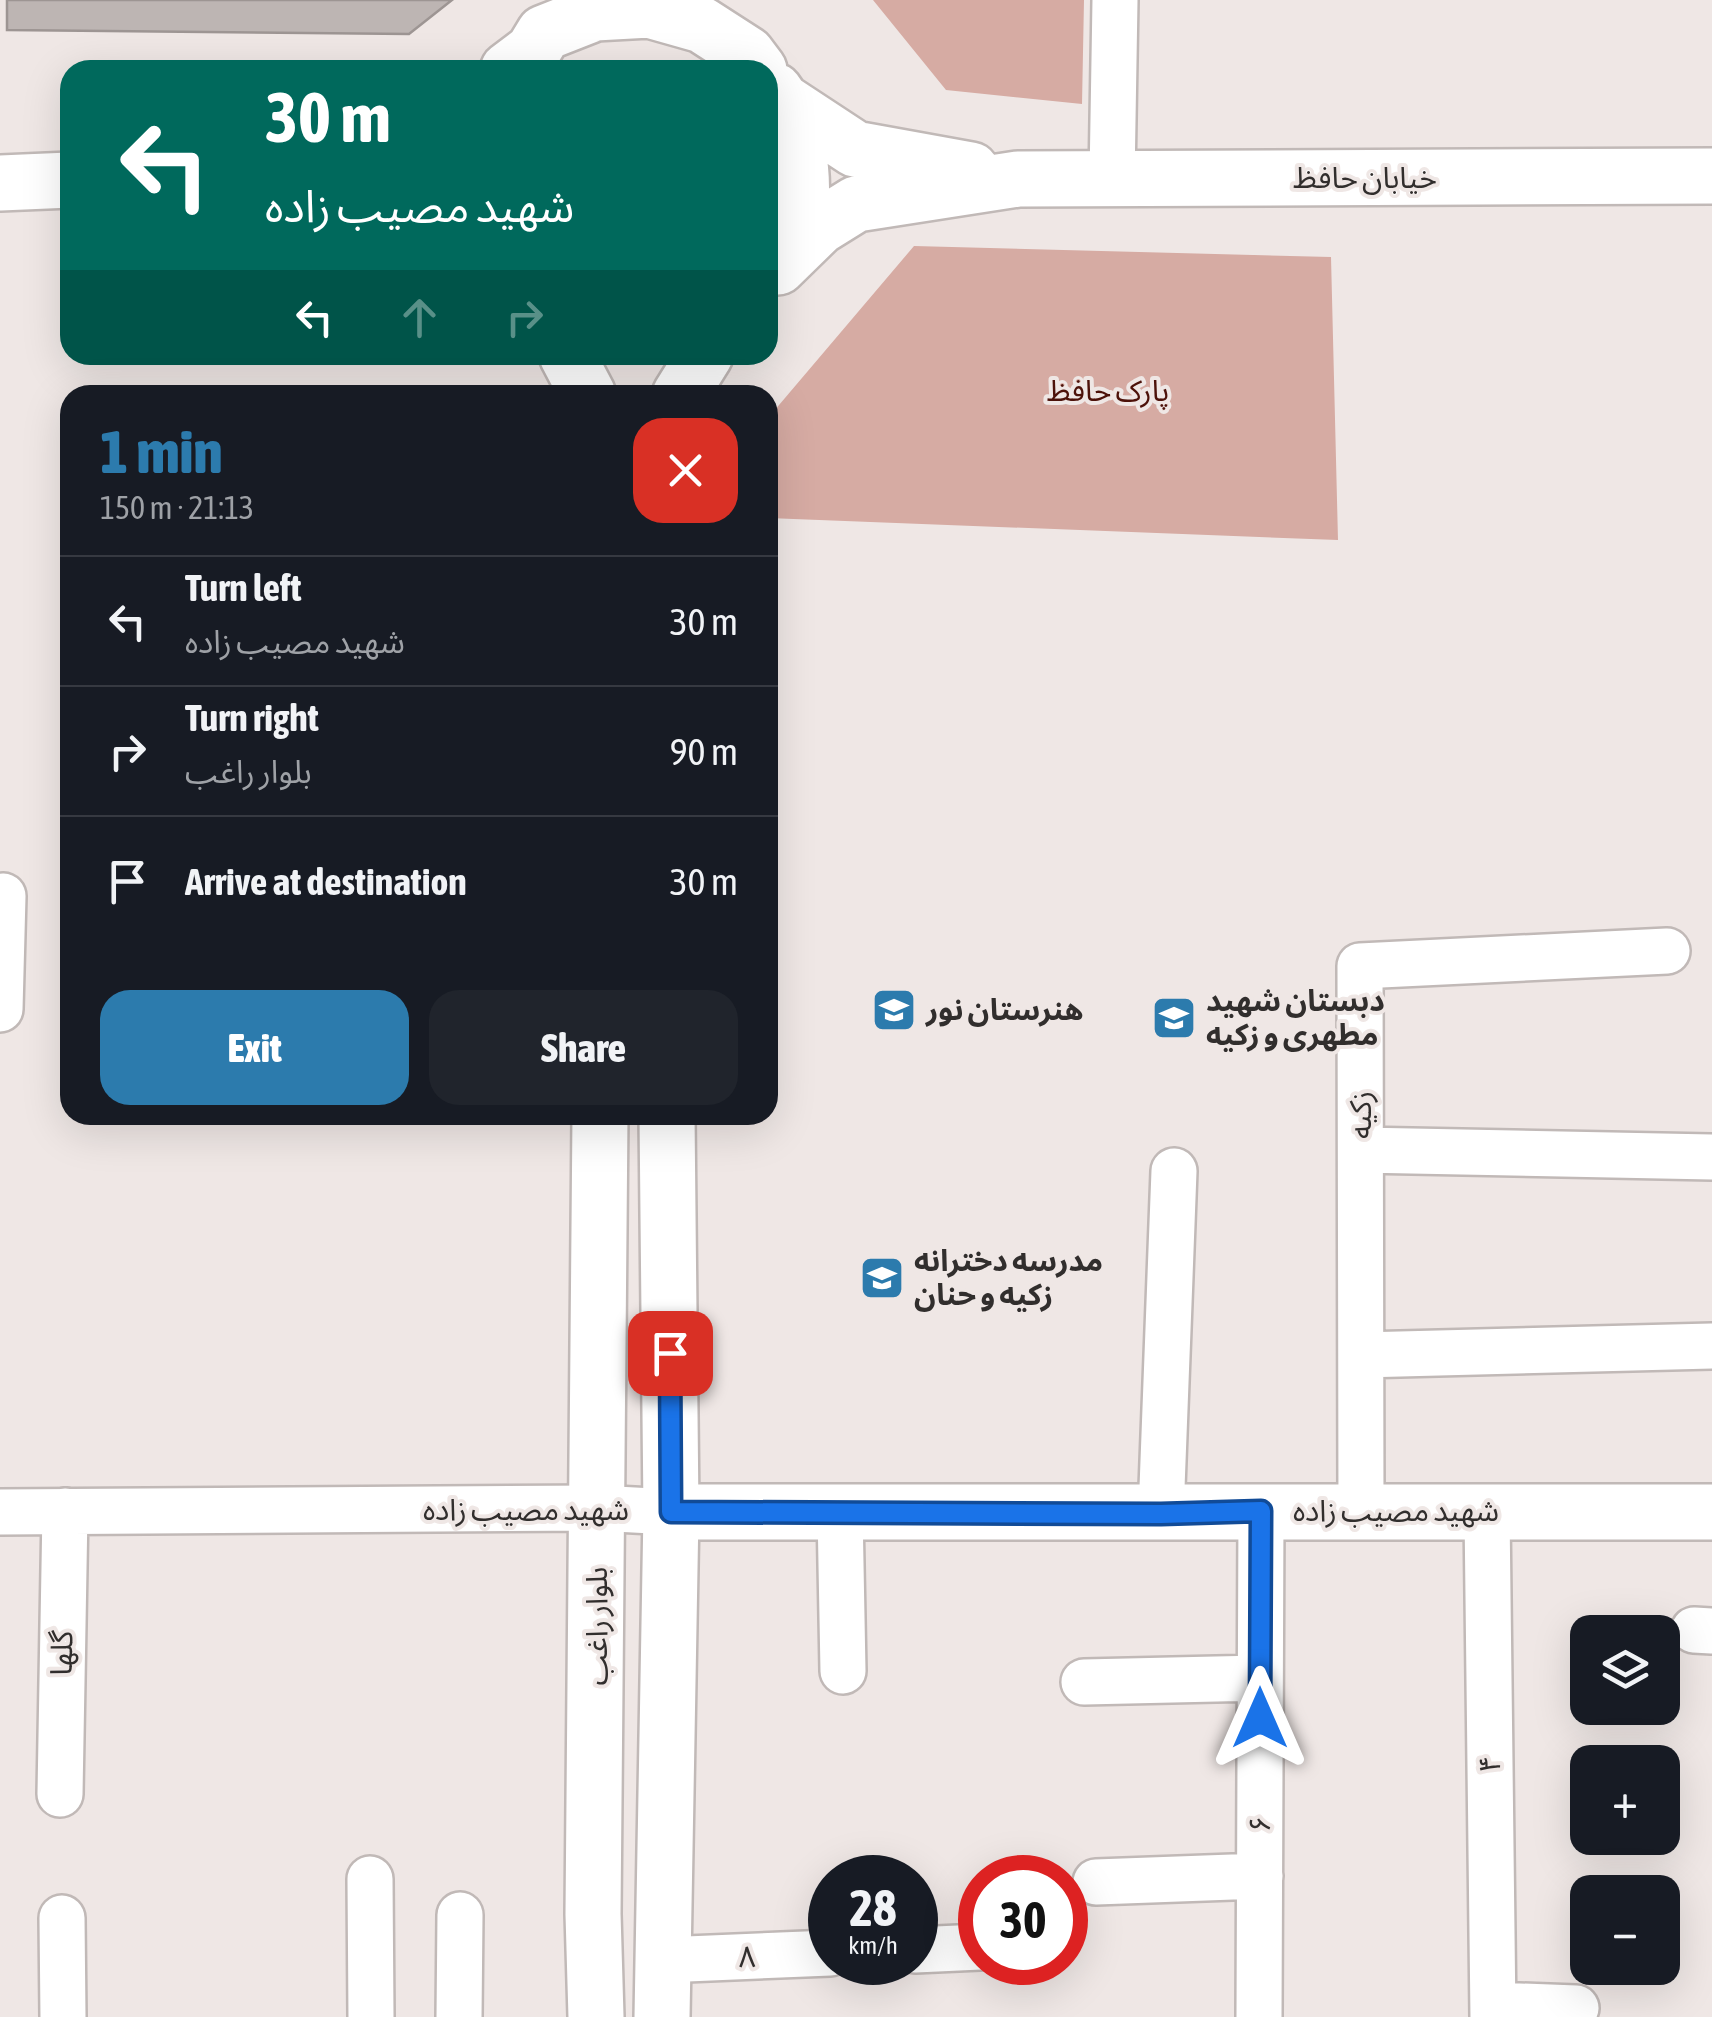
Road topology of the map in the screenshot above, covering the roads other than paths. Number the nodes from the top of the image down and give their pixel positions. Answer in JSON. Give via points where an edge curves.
{"nodes":[{"id":1,"x":559,"y":0,"type":"edge"},
{"id":2,"x":740,"y":0,"type":"edge"},
{"id":3,"x":1115,"y":0,"type":"edge"},
{"id":4,"x":521,"y":60,"type":"edge"},
{"id":5,"x":744,"y":60,"type":"edge"},
{"id":6,"x":759,"y":60,"type":"edge"},
{"id":7,"x":778,"y":88,"type":"edge"},
{"id":8,"x":778,"y":108,"type":"edge"},
{"id":9,"x":1712,"y":176,"type":"edge"},
{"id":10,"x":1018,"y":179,"type":"junction"},
{"id":11,"x":1112,"y":179,"type":"junction"},
{"id":12,"x":60,"y":180,"type":"edge"},
{"id":13,"x":0,"y":182,"type":"edge"},
{"id":14,"x":778,"y":262,"type":"edge"},
{"id":15,"x":778,"y":269,"type":"edge"},
{"id":16,"x":3,"y":896,"type":"dead end"},
{"id":17,"x":1668,"y":951,"type":"dead end"},
{"id":18,"x":0,"y":1009,"type":"edge"},
{"id":19,"x":600,"y":1125,"type":"edge"},
{"id":20,"x":668,"y":1125,"type":"edge"},
{"id":21,"x":1361,"y":1150,"type":"junction"},
{"id":22,"x":1712,"y":1157,"type":"edge"},
{"id":23,"x":1174,"y":1170,"type":"dead end"},
{"id":24,"x":1712,"y":1346,"type":"edge"},
{"id":25,"x":1361,"y":1355,"type":"junction"},
{"id":26,"x":598,"y":1508,"type":"junction"},
{"id":27,"x":840,"y":1510,"type":"junction"},
{"id":28,"x":64,"y":1511,"type":"junction"},
{"id":29,"x":1261,"y":1511,"type":"junction"},
{"id":30,"x":0,"y":1512,"type":"edge"},
{"id":31,"x":671,"y":1512,"type":"junction"},
{"id":32,"x":1488,"y":1512,"type":"junction"},
{"id":33,"x":1712,"y":1512,"type":"edge"},
{"id":34,"x":1361,"y":1513,"type":"junction"},
{"id":35,"x":1161,"y":1514,"type":"junction"},
{"id":36,"x":843,"y":1671,"type":"dead end"},
{"id":37,"x":1260,"y":1678,"type":"junction"},
{"id":38,"x":1084,"y":1682,"type":"dead end"},
{"id":39,"x":60,"y":1794,"type":"dead end"},
{"id":40,"x":1260,"y":1876,"type":"junction"},
{"id":41,"x":370,"y":1879,"type":"dead end"},
{"id":42,"x":1096,"y":1882,"type":"dead end"},
{"id":43,"x":460,"y":1915,"type":"dead end"},
{"id":44,"x":62,"y":1918,"type":"dead end"},
{"id":45,"x":808,"y":1954,"type":"edge"},
{"id":46,"x":663,"y":1960,"type":"junction"},
{"id":47,"x":1576,"y":2008,"type":"dead end"},
{"id":48,"x":1493,"y":2011,"type":"edge"},
{"id":49,"x":63,"y":2017,"type":"edge"},
{"id":50,"x":370,"y":2017,"type":"edge"},
{"id":51,"x":460,"y":2017,"type":"edge"},
{"id":52,"x":596,"y":2017,"type":"edge"},
{"id":53,"x":662,"y":2017,"type":"edge"},
{"id":54,"x":1259,"y":2017,"type":"edge"}],
"edges":[{"from":1,"to":4,"type":"street"},
{"from":2,"to":6,"type":"street"},
{"from":3,"to":11,"type":"street"},
{"from":4,"to":5,"type":"street","name":"خیابان حافظ","via":[[544,33],[594,13],[649,10],[702,25]]},
{"from":7,"to":10,"type":"street","name":"خیابان حافظ","via":[[855,149]]},
{"from":8,"to":14,"type":"street","via":[[800,156],[800,194],[799,214]]},
{"from":9,"to":11,"type":"street","name":"خیابان حافظ"},
{"from":10,"to":11,"type":"street","name":"خیابان حافظ"},
{"from":10,"to":15,"type":"street","name":"خیابان حافظ","via":[[856,204],[820,227]]},
{"from":12,"to":13,"type":"street"},
{"from":16,"to":18,"type":"street"},
{"from":17,"to":21,"type":"street","name":"زکیه","via":[[1360,966]]},
{"from":19,"to":26,"type":"street","name":"بلوار راغب"},
{"from":20,"to":31,"type":"street"},
{"from":21,"to":22,"type":"street"},
{"from":21,"to":25,"type":"street","name":"زکیه"},
{"from":23,"to":35,"type":"street"},
{"from":24,"to":25,"type":"street"},
{"from":25,"to":34,"type":"street","name":"زکیه"},
{"from":26,"to":28,"type":"street","name":"شهید مصیب زاده"},
{"from":26,"to":31,"type":"street","name":"شهید مصیب زاده"},
{"from":26,"to":52,"type":"street","name":"بلوار راغب"},
{"from":27,"to":31,"type":"street","name":"شهید مصیب زاده"},
{"from":27,"to":35,"type":"street","name":"شهید مصیب زاده"},
{"from":27,"to":36,"type":"street"},
{"from":28,"to":30,"type":"street","name":"شهید مصیب زاده"},
{"from":28,"to":39,"type":"street","name":"گلها"},
{"from":29,"to":34,"type":"street","name":"شهید مصیب زاده"},
{"from":29,"to":35,"type":"street","name":"شهید مصیب زاده"},
{"from":29,"to":37,"type":"street","name":"۶"},
{"from":31,"to":46,"type":"street"},
{"from":32,"to":33,"type":"street","name":"شهید مصیب زاده"},
{"from":32,"to":34,"type":"street","name":"شهید مصیب زاده"},
{"from":32,"to":48,"type":"street","name":"۴"},
{"from":37,"to":38,"type":"street"},
{"from":37,"to":40,"type":"street","name":"۶"},
{"from":40,"to":42,"type":"street"},
{"from":40,"to":54,"type":"street","name":"۶"},
{"from":41,"to":50,"type":"street"},
{"from":43,"to":51,"type":"street"},
{"from":44,"to":49,"type":"street"},
{"from":45,"to":46,"type":"street","name":"۸"},
{"from":46,"to":53,"type":"street"},
{"from":47,"to":48,"type":"street"}]}
